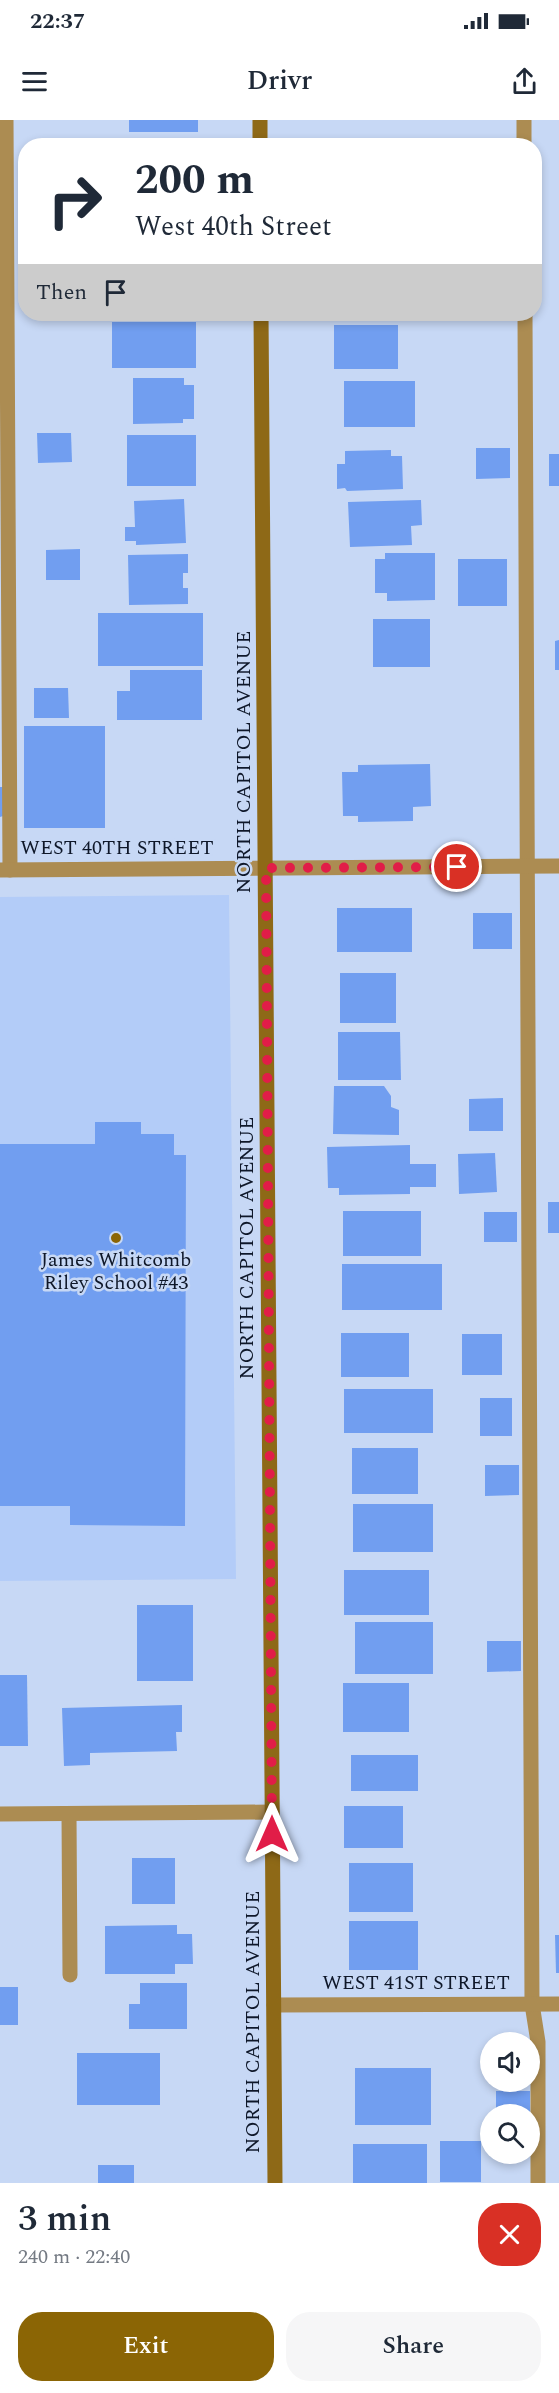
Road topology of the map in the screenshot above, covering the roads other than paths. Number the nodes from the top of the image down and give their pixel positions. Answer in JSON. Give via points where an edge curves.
{"nodes":[{"id":1,"x":6,"y":120,"type":"edge"},
{"id":2,"x":260,"y":120,"type":"edge"},
{"id":3,"x":524,"y":120,"type":"edge"},
{"id":4,"x":260,"y":138,"type":"edge"},
{"id":5,"x":524,"y":138,"type":"edge"},
{"id":6,"x":261,"y":321,"type":"edge"},
{"id":7,"x":525,"y":321,"type":"edge"},
{"id":8,"x":529,"y":866,"type":"junction"},
{"id":9,"x":559,"y":866,"type":"edge"},
{"id":10,"x":266,"y":868,"type":"junction"},
{"id":11,"x":5,"y":870,"type":"edge"},
{"id":12,"x":272,"y":1812,"type":"junction"},
{"id":13,"x":0,"y":1814,"type":"edge"},
{"id":14,"x":69,"y":1814,"type":"junction"},
{"id":15,"x":70,"y":1975,"type":"dead end"},
{"id":16,"x":532,"y":2004,"type":"junction"},
{"id":17,"x":559,"y":2004,"type":"edge"},
{"id":18,"x":274,"y":2005,"type":"junction"},
{"id":19,"x":275,"y":2183,"type":"edge"},
{"id":20,"x":538,"y":2183,"type":"edge"}],
"edges":[{"from":1,"to":11,"type":"street"},
{"from":2,"to":4,"type":"main road"},
{"from":3,"to":5,"type":"street"},
{"from":6,"to":10,"type":"main road","name":"NORTH CAPITOL AVENUE"},
{"from":7,"to":8,"type":"street"},
{"from":8,"to":9,"type":"street","name":"WEST 40TH STREET"},
{"from":8,"to":10,"type":"street","name":"WEST 40TH STREET"},
{"from":8,"to":16,"type":"street"},
{"from":10,"to":11,"type":"street","name":"WEST 40TH STREET"},
{"from":10,"to":12,"type":"main road","name":"NORTH CAPITOL AVENUE"},
{"from":12,"to":14,"type":"street"},
{"from":12,"to":18,"type":"main road","name":"NORTH CAPITOL AVENUE"},
{"from":13,"to":14,"type":"street"},
{"from":14,"to":15,"type":"street"},
{"from":16,"to":17,"type":"street","name":"WEST 41ST STREET"},
{"from":16,"to":18,"type":"street","name":"WEST 41ST STREET"},
{"from":16,"to":20,"type":"street","via":[[537,2042]]},
{"from":18,"to":19,"type":"main road","name":"NORTH CAPITOL AVENUE"}]}
